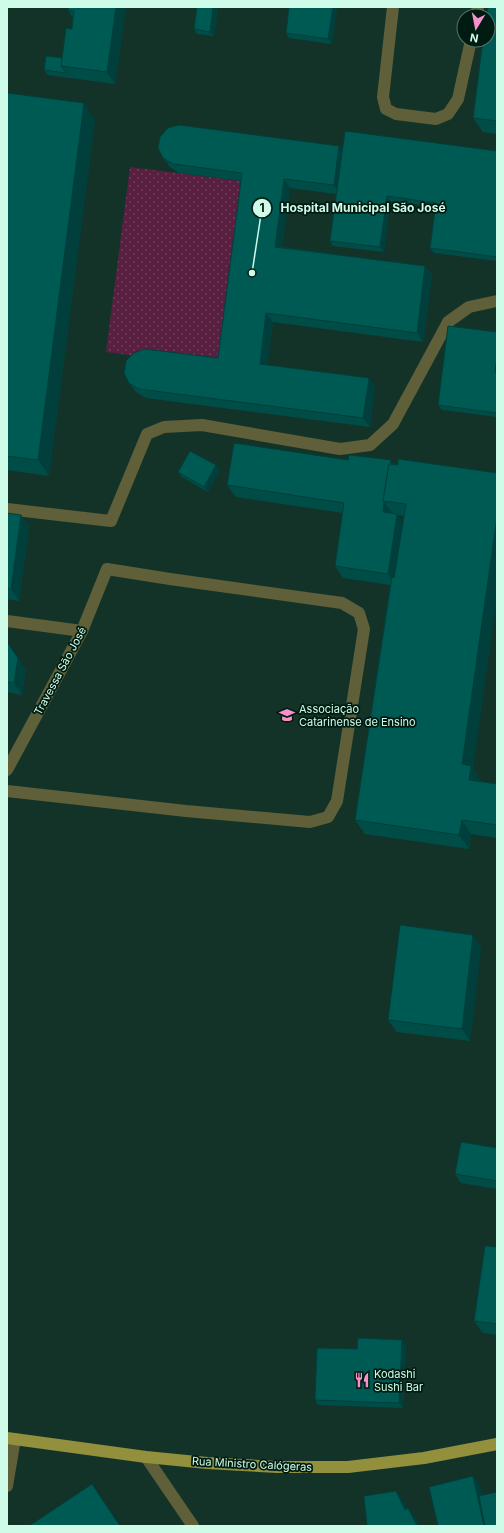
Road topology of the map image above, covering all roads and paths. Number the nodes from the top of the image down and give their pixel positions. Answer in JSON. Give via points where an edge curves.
{"nodes":[{"id":1,"x":393,"y":7,"type":"edge"},
{"id":2,"x":469,"y":48,"type":"edge"},
{"id":3,"x":497,"y":301,"type":"edge"},
{"id":4,"x":7,"y":508,"type":"edge"},
{"id":5,"x":7,"y":622,"type":"edge"},
{"id":6,"x":82,"y":631,"type":"junction"},
{"id":7,"x":7,"y":770,"type":"edge"},
{"id":8,"x":7,"y":791,"type":"edge"},
{"id":9,"x":11,"y":1439,"type":"edge"},
{"id":10,"x":497,"y":1444,"type":"edge"},
{"id":11,"x":146,"y":1457,"type":"junction"},
{"id":12,"x":7,"y":1486,"type":"edge"},
{"id":13,"x":193,"y":1526,"type":"edge"}],
"edges":[{"from":1,"to":2,"type":"street","via":[[383,97],[386,108],[396,114],[436,119],[448,114],[458,99]]},
{"from":3,"to":4,"type":"street","via":[[469,307],[448,322],[393,424],[370,445],[340,449],[202,425],[164,427],[147,434],[110,521]]},
{"from":5,"to":6,"type":"street"},
{"from":6,"to":7,"type":"street","name":"Travessa São José"},
{"from":6,"to":8,"type":"street","name":"Travessa São José","via":[[107,569],[342,603],[359,613],[364,629],[337,801],[328,817],[310,822]]},
{"from":9,"to":11,"type":"main road","name":"Rua Ministro Calógeras"},
{"from":9,"to":12,"type":"street"},
{"from":10,"to":11,"type":"main road","name":"Rua Ministro Calógeras","via":[[424,1458],[348,1466],[277,1467]]},
{"from":11,"to":13,"type":"street"}]}
